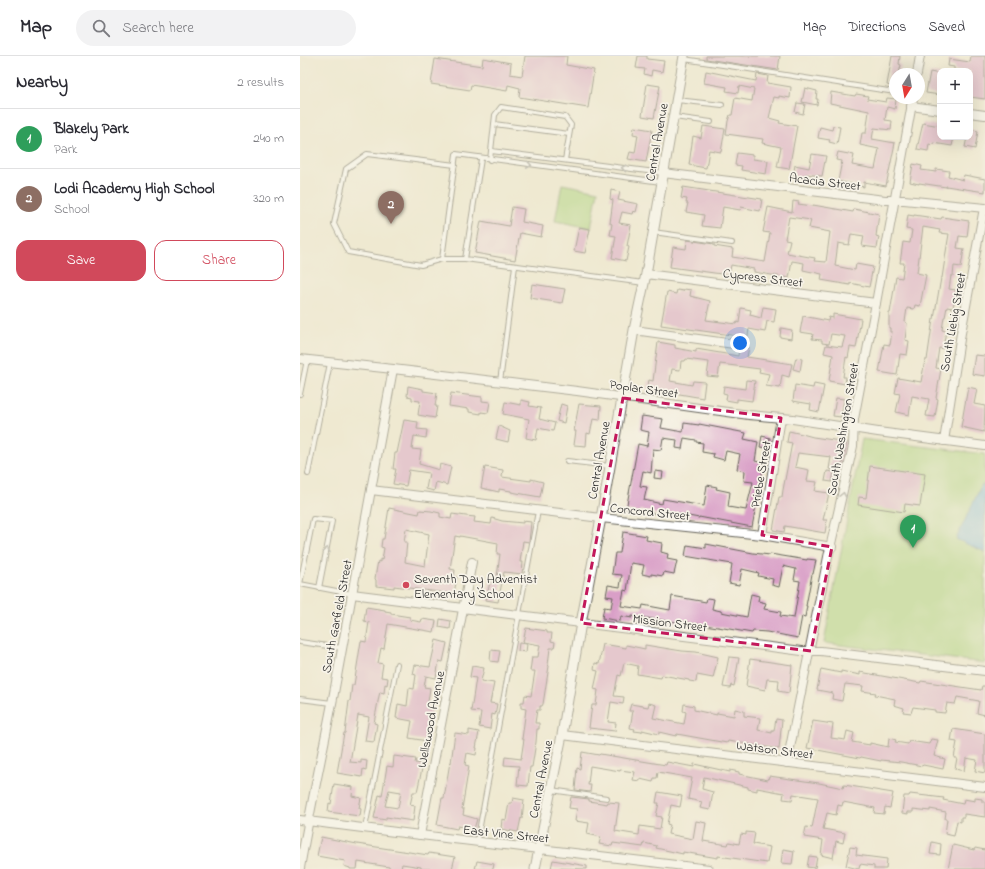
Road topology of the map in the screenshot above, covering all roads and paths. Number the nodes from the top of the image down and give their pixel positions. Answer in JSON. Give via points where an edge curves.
{"nodes":[{"id":1,"x":920,"y":56,"type":"edge"},
{"id":2,"x":684,"y":58,"type":"edge"},
{"id":3,"x":918,"y":68,"type":"edge"},
{"id":4,"x":889,"y":91,"type":"edge"},
{"id":5,"x":676,"y":100,"type":"junction"},
{"id":6,"x":912,"y":104,"type":"edge"},
{"id":7,"x":919,"y":104,"type":"edge"},
{"id":8,"x":722,"y":105,"type":"dead end"},
{"id":9,"x":937,"y":109,"type":"edge"},
{"id":10,"x":973,"y":113,"type":"edge"},
{"id":11,"x":985,"y":115,"type":"edge"},
{"id":12,"x":673,"y":117,"type":"junction"},
{"id":13,"x":711,"y":122,"type":"dead end"},
{"id":14,"x":494,"y":124,"type":"junction"},
{"id":15,"x":569,"y":134,"type":"junction"},
{"id":16,"x":491,"y":150,"type":"junction"},
{"id":17,"x":547,"y":158,"type":"junction"},
{"id":18,"x":481,"y":159,"type":"junction"},
{"id":19,"x":490,"y":160,"type":"junction"},
{"id":20,"x":565,"y":160,"type":"junction"},
{"id":21,"x":454,"y":165,"type":"junction"},
{"id":22,"x":546,"y":167,"type":"junction"},
{"id":23,"x":662,"y":178,"type":"junction"},
{"id":24,"x":895,"y":199,"type":"junction"},
{"id":25,"x":985,"y":208,"type":"edge"},
{"id":26,"x":653,"y":232,"type":"junction"},
{"id":27,"x":732,"y":243,"type":"dead end"},
{"id":28,"x":442,"y":259,"type":"junction"},
{"id":29,"x":465,"y":259,"type":"junction"},
{"id":30,"x":515,"y":266,"type":"junction"},
{"id":31,"x":645,"y":278,"type":"junction"},
{"id":32,"x":876,"y":303,"type":"junction"},
{"id":33,"x":634,"y":330,"type":"junction"},
{"id":34,"x":734,"y":344,"type":"dead end"},
{"id":35,"x":303,"y":359,"type":"edge"},
{"id":36,"x":330,"y":362,"type":"junction"},
{"id":37,"x":393,"y":368,"type":"junction"},
{"id":38,"x":301,"y":382,"type":"edge"},
{"id":39,"x":500,"y":382,"type":"junction"},
{"id":40,"x":300,"y":394,"type":"edge"},
{"id":41,"x":623,"y":398,"type":"junction"},
{"id":42,"x":781,"y":418,"type":"junction"},
{"id":43,"x":854,"y":429,"type":"junction"},
{"id":44,"x":944,"y":441,"type":"junction"},
{"id":45,"x":985,"y":446,"type":"edge"},
{"id":46,"x":567,"y":461,"type":"dead end"},
{"id":47,"x":610,"y":466,"type":"junction"},
{"id":48,"x":308,"y":474,"type":"dead end"},
{"id":49,"x":371,"y":490,"type":"junction"},
{"id":50,"x":538,"y":511,"type":"junction"},
{"id":51,"x":601,"y":518,"type":"junction"},
{"id":52,"x":762,"y":535,"type":"junction"},
{"id":53,"x":832,"y":547,"type":"junction"},
{"id":54,"x":472,"y":562,"type":"dead end"},
{"id":55,"x":300,"y":584,"type":"edge"},
{"id":56,"x":319,"y":588,"type":"junction"},
{"id":57,"x":352,"y":594,"type":"junction"},
{"id":58,"x":463,"y":608,"type":"junction"},
{"id":59,"x":518,"y":615,"type":"junction"},
{"id":60,"x":581,"y":623,"type":"junction"},
{"id":61,"x":300,"y":642,"type":"edge"},
{"id":62,"x":342,"y":648,"type":"junction"},
{"id":63,"x":811,"y":651,"type":"junction"},
{"id":64,"x":397,"y":664,"type":"dead end"},
{"id":65,"x":985,"y":671,"type":"edge"},
{"id":66,"x":300,"y":699,"type":"edge"},
{"id":67,"x":332,"y":703,"type":"junction"},
{"id":68,"x":562,"y":735,"type":"junction"},
{"id":69,"x":787,"y":763,"type":"junction"},
{"id":70,"x":985,"y":787,"type":"edge"},
{"id":71,"x":551,"y":790,"type":"junction"},
{"id":72,"x":607,"y":798,"type":"dead end"},
{"id":73,"x":304,"y":821,"type":"edge"},
{"id":74,"x":365,"y":828,"type":"junction"},
{"id":75,"x":420,"y":835,"type":"junction"},
{"id":76,"x":477,"y":843,"type":"junction"},
{"id":77,"x":539,"y":848,"type":"junction"},
{"id":78,"x":300,"y":868,"type":"edge"},
{"id":79,"x":535,"y":869,"type":"edge"},
{"id":80,"x":709,"y":869,"type":"edge"}],
"edges":[{"from":1,"to":3,"type":"street"},
{"from":2,"to":4,"type":"lane"},
{"from":2,"to":5,"type":"street","name":"Central Avenue"},
{"from":5,"to":8,"type":"lane"},
{"from":5,"to":12,"type":"street","name":"Central Avenue"},
{"from":6,"to":24,"type":"street","name":"South Washington Street"},
{"from":7,"to":9,"type":"street"},
{"from":10,"to":11,"type":"street"},
{"from":12,"to":13,"type":"lane"},
{"from":12,"to":23,"type":"street","name":"Central Avenue"},
{"from":14,"to":15,"type":"lane"},
{"from":14,"to":15,"type":"lane","via":[[495,115],[501,107],[565,118],[571,125]]},
{"from":14,"to":16,"type":"lane"},
{"from":15,"to":20,"type":"lane"},
{"from":16,"to":17,"type":"lane"},
{"from":16,"to":19,"type":"lane"},
{"from":17,"to":20,"type":"lane"},
{"from":17,"to":22,"type":"lane"},
{"from":18,"to":19,"type":"lane"},
{"from":18,"to":21,"type":"lane","via":[[456,154]]},
{"from":18,"to":29,"type":"lane"},
{"from":19,"to":22,"type":"lane","one_way":true},
{"from":23,"to":20,"type":"lane","one_way":true},
{"from":21,"to":28,"type":"lane"},
{"from":21,"to":28,"type":"lane","via":[[367,154],[346,169],[334,224],[348,252],[421,265]]},
{"from":22,"to":23,"type":"lane"},
{"from":23,"to":24,"type":"street","name":"Acacia Street"},
{"from":23,"to":26,"type":"street","name":"Central Avenue"},
{"from":24,"to":25,"type":"street","name":"Acacia Street"},
{"from":24,"to":32,"type":"street","name":"South Washington Street"},
{"from":25,"to":44,"type":"street","name":"South Liebig Street"},
{"from":26,"to":27,"type":"lane"},
{"from":26,"to":31,"type":"street","name":"Central Avenue"},
{"from":28,"to":29,"type":"lane"},
{"from":29,"to":30,"type":"lane"},
{"from":30,"to":31,"type":"lane"},
{"from":30,"to":39,"type":"lane"},
{"from":31,"to":32,"type":"street","name":"Cypress Street"},
{"from":31,"to":33,"type":"street","name":"Central Avenue"},
{"from":32,"to":43,"type":"street","name":"South Washington Street"},
{"from":33,"to":34,"type":"street"},
{"from":33,"to":41,"type":"street","name":"Central Avenue"},
{"from":35,"to":36,"type":"street","name":"Poplar Street"},
{"from":35,"to":38,"type":"lane"},
{"from":36,"to":37,"type":"street","name":"Poplar Street"},
{"from":36,"to":48,"type":"lane"},
{"from":37,"to":39,"type":"street","name":"Poplar Street"},
{"from":37,"to":49,"type":"street","name":"South Garfield Street"},
{"from":38,"to":40,"type":"lane"},
{"from":39,"to":41,"type":"street","name":"Poplar Street"},
{"from":41,"to":42,"type":"street","name":"Poplar Street"},
{"from":41,"to":47,"type":"street","name":"Central Avenue"},
{"from":42,"to":43,"type":"street","name":"Poplar Street"},
{"from":42,"to":52,"type":"street","name":"Priebe Street"},
{"from":43,"to":44,"type":"street","name":"Poplar Street"},
{"from":53,"to":43,"type":"street","name":"South Washington Street","one_way":true,"via":[[853,446]]},
{"from":44,"to":45,"type":"street","name":"Poplar Street"},
{"from":46,"to":47,"type":"lane"},
{"from":47,"to":51,"type":"street","name":"Central Avenue"},
{"from":49,"to":50,"type":"street","name":"Concord Street"},
{"from":49,"to":57,"type":"street","name":"South Garfield Street"},
{"from":50,"to":51,"type":"street","name":"Concord Street"},
{"from":50,"to":59,"type":"lane"},
{"from":51,"to":52,"type":"street","name":"Concord Street"},
{"from":51,"to":60,"type":"street","name":"Central Avenue"},
{"from":52,"to":53,"type":"street","name":"Concord Street"},
{"from":53,"to":63,"type":"street","name":"South Washington Street"},
{"from":54,"to":58,"type":"street","name":"Wellswood Avenue"},
{"from":55,"to":56,"type":"lane"},
{"from":56,"to":55,"type":"lane","one_way":true,"via":[[332,521],[313,519]]},
{"from":56,"to":57,"type":"lane"},
{"from":57,"to":58,"type":"street","name":"Mission Street"},
{"from":57,"to":62,"type":"street","name":"South Garfield Street"},
{"from":58,"to":59,"type":"street","name":"Mission Street"},
{"from":58,"to":75,"type":"street","name":"Wellswood Avenue"},
{"from":59,"to":60,"type":"street","name":"Mission Street"},
{"from":59,"to":76,"type":"lane"},
{"from":60,"to":63,"type":"street","name":"Mission Street"},
{"from":60,"to":68,"type":"street","name":"Central Avenue"},
{"from":61,"to":62,"type":"lane"},
{"from":62,"to":67,"type":"street","name":"South Garfield Street"},
{"from":63,"to":65,"type":"street","name":"Mission Street"},
{"from":63,"to":69,"type":"street","name":"South Washington Street"},
{"from":64,"to":74,"type":"lane"},
{"from":66,"to":67,"type":"lane"},
{"from":67,"to":73,"type":"street","name":"South Garfield Street"},
{"from":68,"to":69,"type":"street","name":"Watson Street"},
{"from":68,"to":71,"type":"street","name":"Central Avenue"},
{"from":69,"to":70,"type":"street","name":"Watson Street"},
{"from":71,"to":72,"type":"lane"},
{"from":71,"to":77,"type":"street","name":"Central Avenue"},
{"from":73,"to":74,"type":"street","name":"East Vine Street"},
{"from":73,"to":78,"type":"street","name":"South Garfield Street"},
{"from":74,"to":75,"type":"street","name":"East Vine Street"},
{"from":75,"to":76,"type":"street","name":"East Vine Street"},
{"from":76,"to":77,"type":"street","name":"East Vine Street"},
{"from":77,"to":79,"type":"street","name":"Central Avenue"},
{"from":77,"to":80,"type":"street","name":"East Vine Street"}]}
